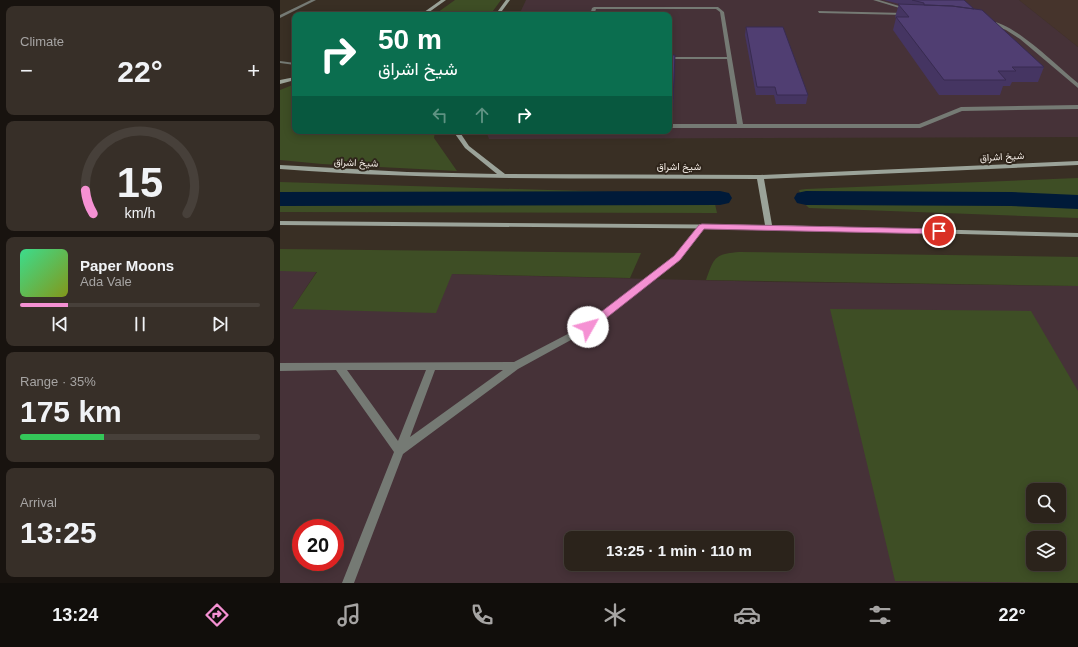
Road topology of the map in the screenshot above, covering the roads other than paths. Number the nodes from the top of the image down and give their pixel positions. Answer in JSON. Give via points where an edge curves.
{"nodes":[{"id":1,"x":314,"y":0,"type":"edge"},
{"id":2,"x":444,"y":0,"type":"edge"},
{"id":3,"x":508,"y":0,"type":"edge"},
{"id":4,"x":875,"y":0,"type":"edge"},
{"id":5,"x":910,"y":10,"type":"edge"},
{"id":6,"x":426,"y":12,"type":"edge"},
{"id":7,"x":499,"y":12,"type":"edge"},
{"id":8,"x":593,"y":12,"type":"edge"},
{"id":9,"x":819,"y":12,"type":"dead end"},
{"id":10,"x":907,"y":14,"type":"edge"},
{"id":11,"x":280,"y":18,"type":"edge"},
{"id":12,"x":988,"y":22,"type":"edge"},
{"id":13,"x":672,"y":58,"type":"edge"},
{"id":14,"x":729,"y":58,"type":"junction"},
{"id":15,"x":280,"y":62,"type":"edge"},
{"id":16,"x":292,"y":64,"type":"edge"},
{"id":17,"x":292,"y":79,"type":"edge"},
{"id":18,"x":280,"y":82,"type":"edge"},
{"id":19,"x":1078,"y":86,"type":"edge"},
{"id":20,"x":1078,"y":107,"type":"edge"},
{"id":21,"x":740,"y":125,"type":"junction"},
{"id":22,"x":672,"y":126,"type":"edge"},
{"id":23,"x":458,"y":134,"type":"edge"},
{"id":24,"x":1078,"y":163,"type":"edge"},
{"id":25,"x":280,"y":167,"type":"edge"},
{"id":26,"x":503,"y":176,"type":"junction"},
{"id":27,"x":760,"y":177,"type":"junction"},
{"id":28,"x":280,"y":223,"type":"edge"},
{"id":29,"x":702,"y":226,"type":"junction"},
{"id":30,"x":769,"y":227,"type":"junction"},
{"id":31,"x":1078,"y":235,"type":"edge"},
{"id":32,"x":515,"y":366,"type":"junction"},
{"id":33,"x":280,"y":367,"type":"edge"},
{"id":34,"x":339,"y":367,"type":"junction"},
{"id":35,"x":432,"y":367,"type":"junction"},
{"id":36,"x":399,"y":451,"type":"junction"},
{"id":37,"x":348,"y":583,"type":"edge"}],
"edges":[{"from":1,"to":11,"type":"street"},
{"from":2,"to":6,"type":"main road"},
{"from":3,"to":7,"type":"main road"},
{"from":4,"to":5,"type":"street"},
{"from":8,"to":14,"type":"street","via":[[594,8],[717,8],[722,12]]},
{"from":9,"to":10,"type":"street"},
{"from":12,"to":19,"type":"street","via":[[1008,29],[1022,38]]},
{"from":13,"to":14,"type":"street"},
{"from":14,"to":21,"type":"street"},
{"from":15,"to":16,"type":"street"},
{"from":17,"to":18,"type":"main road"},
{"from":20,"to":21,"type":"street","via":[[961,109],[920,126]]},
{"from":21,"to":22,"type":"street"},
{"from":23,"to":26,"type":"main road","via":[[467,147]]},
{"from":24,"to":27,"type":"main road","name":"شیخ اشراق"},
{"from":25,"to":26,"type":"main road","name":"شیخ اشراق"},
{"from":26,"to":27,"type":"main road","name":"شیخ اشراق"},
{"from":27,"to":30,"type":"main road"},
{"from":28,"to":29,"type":"main road"},
{"from":29,"to":30,"type":"main road"},
{"from":29,"to":32,"type":"street","via":[[677,258],[588,327]]},
{"from":30,"to":31,"type":"main road"},
{"from":32,"to":35,"type":"street"},
{"from":32,"to":36,"type":"street"},
{"from":33,"to":34,"type":"street"},
{"from":34,"to":35,"type":"street"},
{"from":34,"to":36,"type":"street"},
{"from":35,"to":36,"type":"street"},
{"from":36,"to":37,"type":"street"}]}
